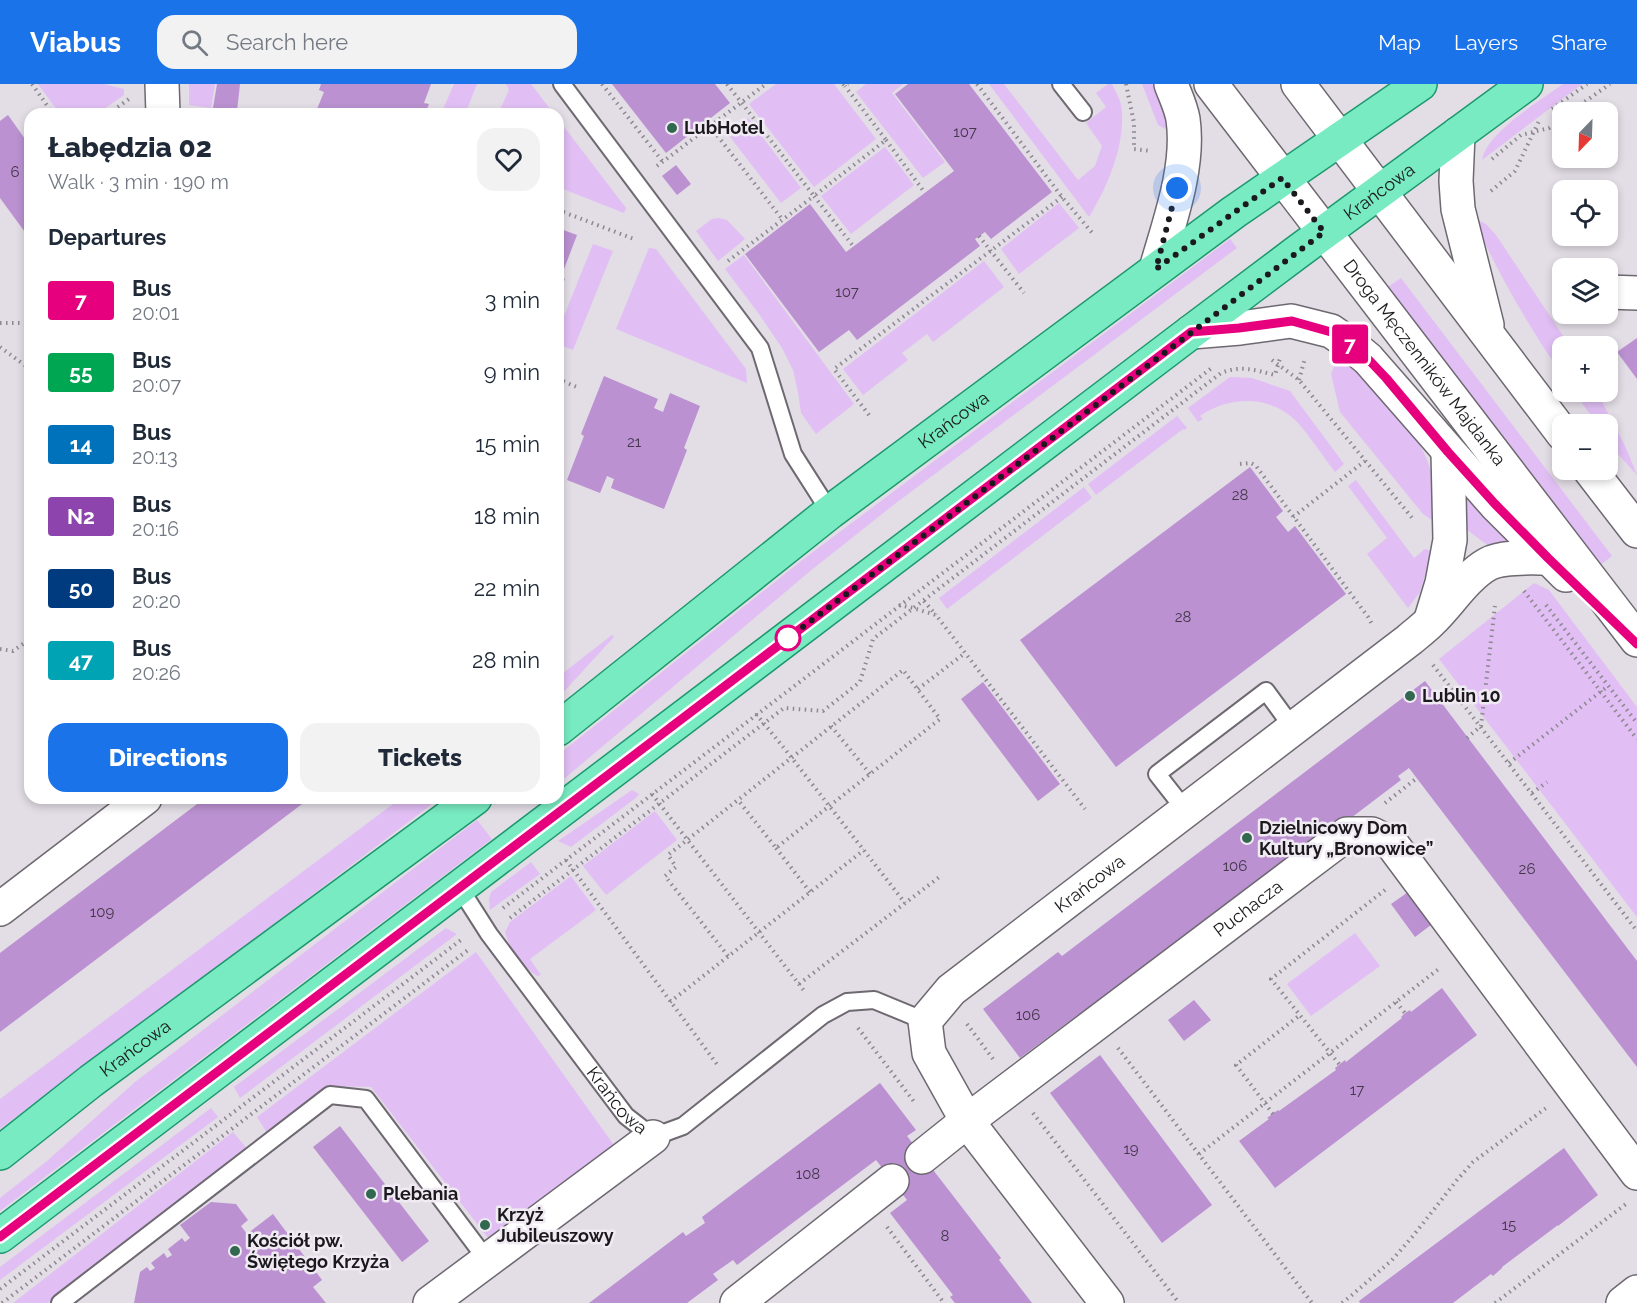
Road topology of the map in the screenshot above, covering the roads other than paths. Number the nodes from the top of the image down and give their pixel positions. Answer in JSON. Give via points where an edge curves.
{"nodes":[{"id":1,"x":162,"y":84,"type":"edge"},
{"id":2,"x":562,"y":84,"type":"edge"},
{"id":3,"x":1061,"y":84,"type":"edge"},
{"id":4,"x":1171,"y":84,"type":"edge"},
{"id":5,"x":1211,"y":84,"type":"edge"},
{"id":6,"x":1298,"y":84,"type":"edge"},
{"id":7,"x":1420,"y":84,"type":"edge"},
{"id":8,"x":1526,"y":84,"type":"edge"},
{"id":9,"x":163,"y":108,"type":"edge"},
{"id":10,"x":1083,"y":112,"type":"dead end"},
{"id":11,"x":1458,"y":134,"type":"junction"},
{"id":12,"x":1340,"y":140,"type":"junction"},
{"id":13,"x":1282,"y":178,"type":"junction"},
{"id":14,"x":1380,"y":192,"type":"junction"},
{"id":15,"x":1324,"y":232,"type":"junction"},
{"id":16,"x":1156,"y":269,"type":"junction"},
{"id":17,"x":1618,"y":292,"type":"edge"},
{"id":18,"x":1637,"y":293,"type":"edge"},
{"id":19,"x":1191,"y":332,"type":"junction"},
{"id":20,"x":1492,"y":341,"type":"junction"},
{"id":21,"x":1552,"y":420,"type":"edge"},
{"id":22,"x":1448,"y":452,"type":"junction"},
{"id":23,"x":1598,"y":480,"type":"edge"},
{"id":24,"x":830,"y":512,"type":"junction"},
{"id":25,"x":1637,"y":531,"type":"edge"},
{"id":26,"x":1548,"y":558,"type":"junction"},
{"id":27,"x":1431,"y":622,"type":"junction"},
{"id":28,"x":1637,"y":642,"type":"edge"},
{"id":29,"x":564,"y":724,"type":"edge"},
{"id":30,"x":1293,"y":728,"type":"junction"},
{"id":31,"x":137,"y":804,"type":"edge"},
{"id":32,"x":467,"y":804,"type":"edge"},
{"id":33,"x":1186,"y":811,"type":"junction"},
{"id":34,"x":459,"y":888,"type":"junction"},
{"id":35,"x":0,"y":909,"type":"edge"},
{"id":36,"x":925,"y":1021,"type":"junction"},
{"id":37,"x":967,"y":1121,"type":"junction"},
{"id":38,"x":653,"y":1137,"type":"junction"},
{"id":39,"x":0,"y":1153,"type":"edge"},
{"id":40,"x":922,"y":1157,"type":"dead end"},
{"id":41,"x":892,"y":1181,"type":"dead end"},
{"id":42,"x":1632,"y":1188,"type":"edge"},
{"id":43,"x":0,"y":1236,"type":"edge"},
{"id":44,"x":487,"y":1260,"type":"junction"},
{"id":45,"x":1637,"y":1292,"type":"edge"},
{"id":46,"x":60,"y":1303,"type":"edge"},
{"id":47,"x":430,"y":1303,"type":"edge"},
{"id":48,"x":737,"y":1303,"type":"edge"},
{"id":49,"x":1107,"y":1303,"type":"edge"},
{"id":50,"x":1623,"y":1303,"type":"edge"}],
"edges":[{"from":1,"to":9,"type":"street"},
{"from":2,"to":24,"type":"lane","via":[[760,348],[793,454]]},
{"from":3,"to":10,"type":"lane"},
{"from":4,"to":16,"type":"street","via":[[1183,117],[1183,146],[1178,184]]},
{"from":5,"to":13,"type":"street","name":"Droga Męczenników Majdanka"},
{"from":6,"to":12,"type":"street"},
{"from":7,"to":12,"type":"main road","name":"Krańcowa"},
{"from":8,"to":11,"type":"main road","name":"Krańcowa"},
{"from":11,"to":14,"type":"main road","name":"Krańcowa"},
{"from":11,"to":20,"type":"street","via":[[1458,209]]},
{"from":12,"to":13,"type":"main road","name":"Krańcowa"},
{"from":12,"to":14,"type":"street"},
{"from":13,"to":15,"type":"street","name":"Droga Męczenników Majdanka"},
{"from":13,"to":16,"type":"main road","name":"Krańcowa"},
{"from":14,"to":15,"type":"main road","name":"Krańcowa"},
{"from":14,"to":20,"type":"street"},
{"from":15,"to":19,"type":"main road","name":"Krańcowa"},
{"from":15,"to":28,"type":"street","name":"Droga Męczenników Majdanka"},
{"from":16,"to":24,"type":"main road","name":"Krańcowa"},
{"from":17,"to":18,"type":"street"},
{"from":19,"to":22,"type":"street","via":[[1292,321],[1331,332],[1368,359]]},
{"from":19,"to":34,"type":"main road","name":"Krańcowa"},
{"from":20,"to":21,"type":"street"},
{"from":22,"to":26,"type":"street"},
{"from":22,"to":27,"type":"street","via":[[1450,540]]},
{"from":23,"to":25,"type":"street"},
{"from":24,"to":29,"type":"main road","name":"Krańcowa"},
{"from":26,"to":27,"type":"street","name":"Krańcowa","via":[[1525,557],[1488,564]]},
{"from":26,"to":28,"type":"street"},
{"from":27,"to":30,"type":"street","name":"Krańcowa"},
{"from":30,"to":33,"type":"street","name":"Krańcowa"},
{"from":30,"to":33,"type":"lane","via":[[1266,691],[1157,774]]},
{"from":31,"to":35,"type":"street"},
{"from":32,"to":39,"type":"main road","name":"Krańcowa","via":[[91,1081]]},
{"from":33,"to":36,"type":"street","name":"Krańcowa","via":[[951,990]]},
{"from":34,"to":38,"type":"lane","name":"Krańcowa","via":[[626,1116]]},
{"from":34,"to":43,"type":"main road","name":"Krańcowa"},
{"from":36,"to":37,"type":"street","via":[[928,1053]]},
{"from":36,"to":38,"type":"lane","name":"Krańcowa","via":[[874,1000],[847,1002],[823,1015],[683,1126]]},
{"from":37,"to":40,"type":"street","name":"Puchacza"},
{"from":37,"to":42,"type":"street","name":"Puchacza","via":[[1347,834],[1372,834],[1392,844],[1574,1088]]},
{"from":37,"to":49,"type":"street"},
{"from":38,"to":44,"type":"street"},
{"from":41,"to":48,"type":"street"},
{"from":44,"to":46,"type":"lane","via":[[366,1099],[330,1095]]},
{"from":44,"to":47,"type":"street"},
{"from":45,"to":50,"type":"street"}]}
